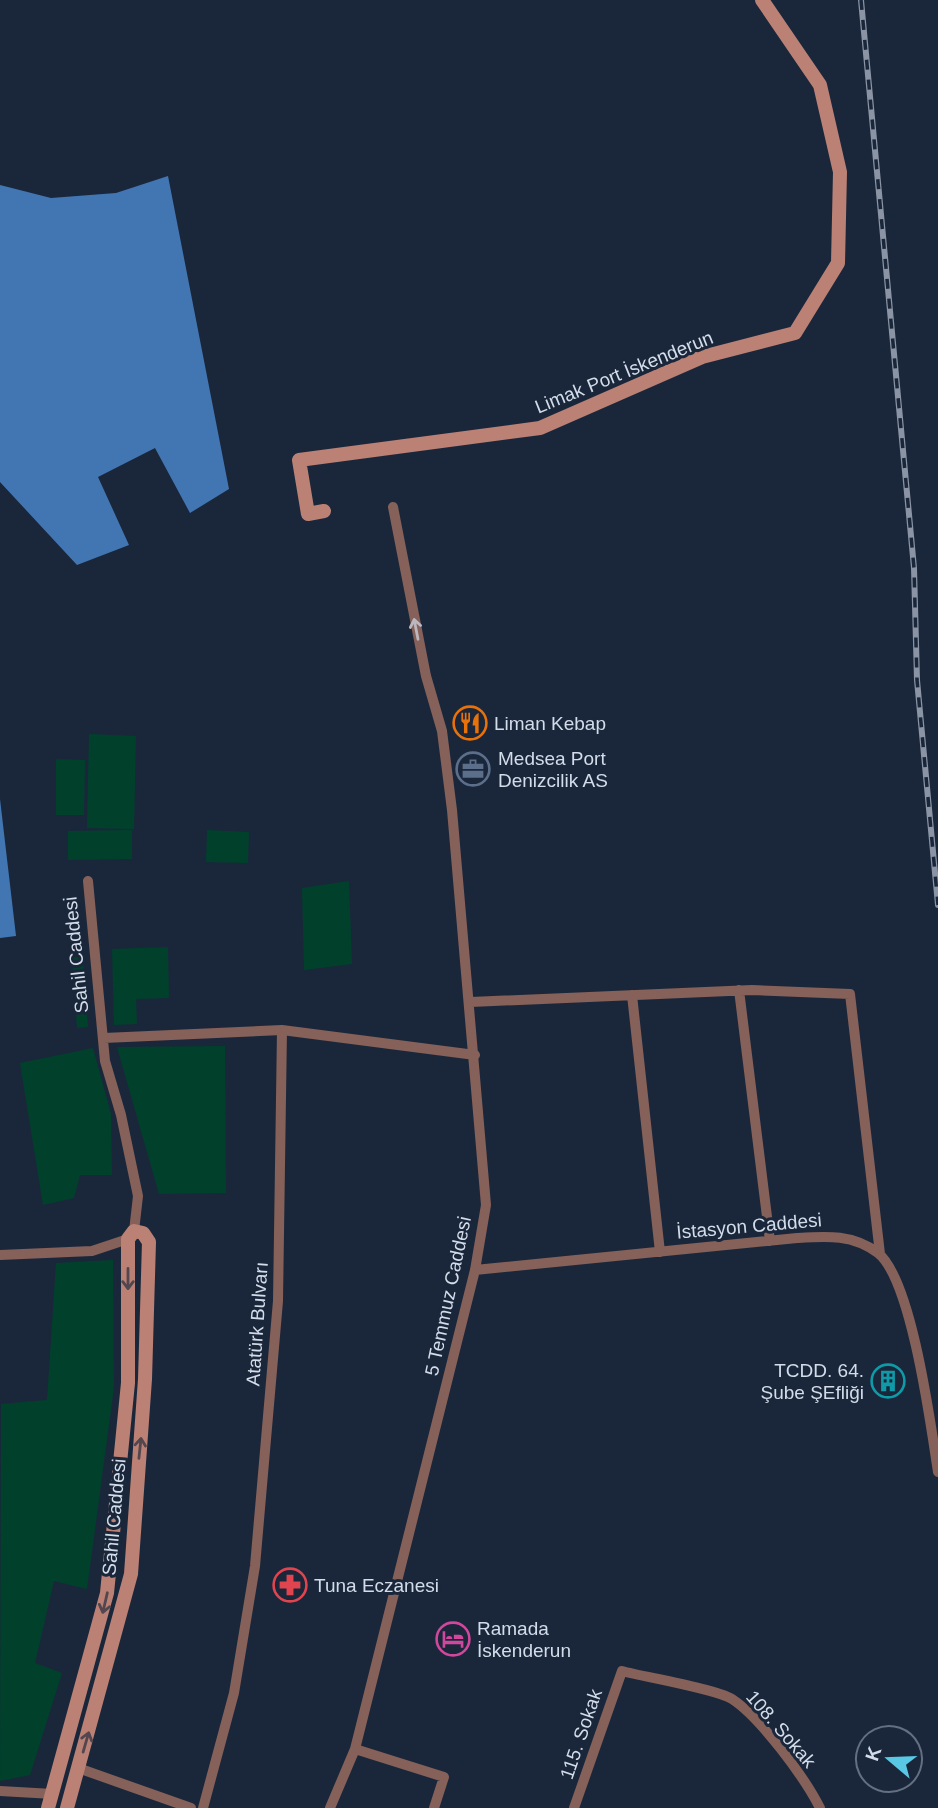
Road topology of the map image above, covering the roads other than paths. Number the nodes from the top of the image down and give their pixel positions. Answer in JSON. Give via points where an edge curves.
{"nodes":[{"id":1,"x":762,"y":0,"type":"edge"},
{"id":2,"x":393,"y":507,"type":"dead end"},
{"id":3,"x":324,"y":510,"type":"dead end"},
{"id":4,"x":88,"y":881,"type":"dead end"},
{"id":5,"x":739,"y":990,"type":"junction"},
{"id":6,"x":632,"y":995,"type":"junction"},
{"id":7,"x":471,"y":1002,"type":"junction"},
{"id":8,"x":282,"y":1030,"type":"junction"},
{"id":9,"x":104,"y":1038,"type":"junction"},
{"id":10,"x":475,"y":1055,"type":"junction"},
{"id":11,"x":131,"y":1235,"type":"junction"},
{"id":12,"x":770,"y":1241,"type":"junction"},
{"id":13,"x":660,"y":1252,"type":"junction"},
{"id":14,"x":880,"y":1254,"type":"junction"},
{"id":15,"x":0,"y":1255,"type":"edge"},
{"id":16,"x":475,"y":1270,"type":"junction"},
{"id":17,"x":938,"y":1472,"type":"edge"},
{"id":18,"x":622,"y":1671,"type":"joint"},
{"id":19,"x":355,"y":1749,"type":"junction"},
{"id":20,"x":78,"y":1768,"type":"junction"},
{"id":21,"x":0,"y":1791,"type":"edge"},
{"id":22,"x":811,"y":1791,"type":"junction"},
{"id":23,"x":50,"y":1801,"type":"edge"},
{"id":24,"x":67,"y":1808,"type":"edge"},
{"id":25,"x":191,"y":1808,"type":"edge"},
{"id":26,"x":203,"y":1808,"type":"edge"},
{"id":27,"x":330,"y":1808,"type":"edge"},
{"id":28,"x":433,"y":1808,"type":"edge"},
{"id":29,"x":574,"y":1808,"type":"edge"},
{"id":30,"x":807,"y":1808,"type":"edge"},
{"id":31,"x":820,"y":1808,"type":"edge"}],
"edges":[{"from":1,"to":3,"type":"street","name":"Limak Port İskenderun","via":[[820,85],[840,172],[838,263],[795,333],[702,357],[540,428],[299,460],[308,514]]},
{"from":7,"to":2,"type":"street","name":"5 Temmuz Caddesi","one_way":true,"via":[[442,732]]},
{"from":4,"to":9,"type":"street","name":"Sahil Caddesi"},
{"from":5,"to":6,"type":"street"},
{"from":5,"to":12,"type":"street"},
{"from":5,"to":14,"type":"street","via":[[850,994]]},
{"from":6,"to":7,"type":"street"},
{"from":6,"to":13,"type":"street"},
{"from":7,"to":10,"type":"street","name":"5 Temmuz Caddesi"},
{"from":8,"to":9,"type":"street"},
{"from":8,"to":10,"type":"street"},
{"from":8,"to":26,"type":"street","name":"Atatürk Bulvarı","via":[[278,1301],[255,1566],[234,1693]]},
{"from":9,"to":11,"type":"street","name":"Sahil Caddesi","via":[[105,1061],[138,1196]]},
{"from":10,"to":16,"type":"street","name":"5 Temmuz Caddesi","via":[[486,1205]]},
{"from":11,"to":15,"type":"street","via":[[92,1251]]},
{"from":20,"to":11,"type":"street","name":"Sahil Caddesi","one_way":true,"via":[[131,1574],[149,1242],[144,1233]]},
{"from":11,"to":23,"type":"street","name":"Sahil Caddesi","one_way":true,"via":[[128,1383],[107,1593]]},
{"from":12,"to":13,"type":"street","name":"İstasyon Caddesi"},
{"from":12,"to":14,"type":"street","name":"İstasyon Caddesi","via":[[839,1236]]},
{"from":13,"to":16,"type":"street","name":"İstasyon Caddesi"},
{"from":14,"to":17,"type":"street","via":[[893,1272],[917,1346]]},
{"from":16,"to":19,"type":"street","name":"5 Temmuz Caddesi"},
{"from":18,"to":22,"type":"street","name":"108. Sokak","via":[[731,1698],[767,1733]]},
{"from":18,"to":29,"type":"street","name":"115. Sokak"},
{"from":19,"to":27,"type":"street","name":"5 Temmuz Caddesi"},
{"from":19,"to":28,"type":"street","via":[[444,1777]]},
{"from":20,"to":24,"type":"street","name":"Sahil Caddesi"},
{"from":20,"to":25,"type":"street"},
{"from":21,"to":23,"type":"street"},
{"from":22,"to":30,"type":"street"},
{"from":22,"to":31,"type":"street","name":"108. Sokak"}]}
